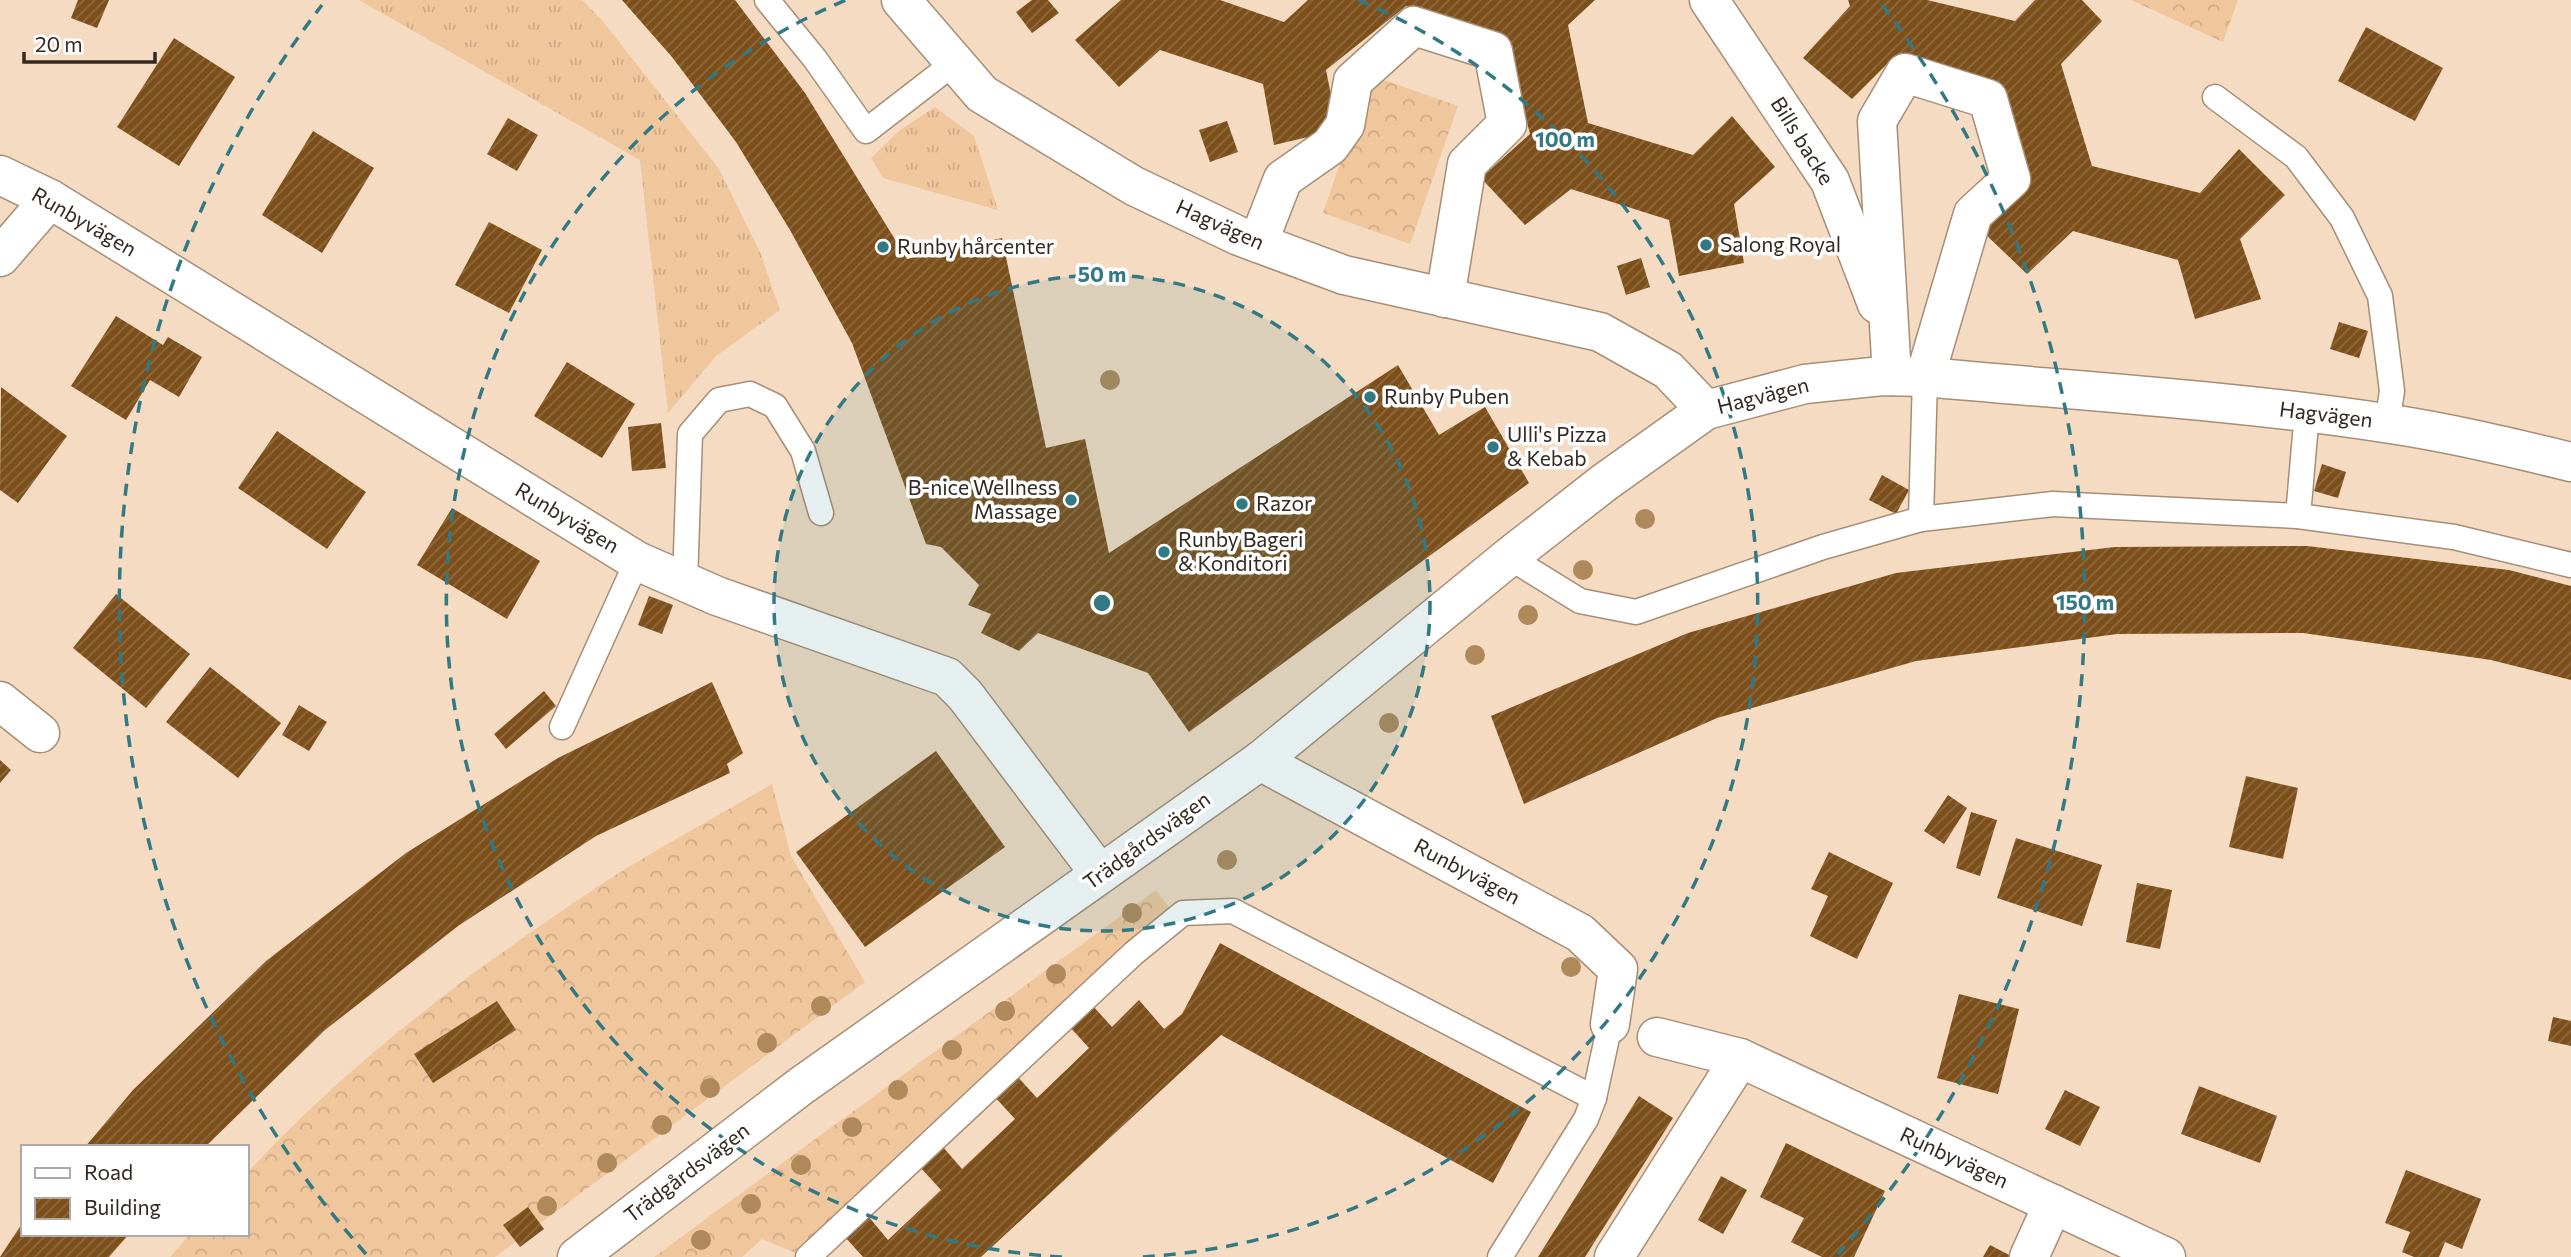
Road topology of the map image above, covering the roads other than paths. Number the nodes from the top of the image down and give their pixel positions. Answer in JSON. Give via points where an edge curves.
{"nodes":[{"id":1,"x":767,"y":0,"type":"edge"},
{"id":2,"x":901,"y":0,"type":"edge"},
{"id":3,"x":1709,"y":0,"type":"edge"},
{"id":4,"x":954,"y":63,"type":"junction"},
{"id":5,"x":2215,"y":97,"type":"dead end"},
{"id":6,"x":0,"y":175,"type":"edge"},
{"id":7,"x":50,"y":199,"type":"junction"},
{"id":8,"x":1258,"y":243,"type":"junction"},
{"id":9,"x":0,"y":257,"type":"edge"},
{"id":10,"x":1445,"y":298,"type":"junction"},
{"id":11,"x":1900,"y":376,"type":"junction"},
{"id":12,"x":1706,"y":410,"type":"junction"},
{"id":13,"x":2307,"y":412,"type":"junction"},
{"id":14,"x":2387,"y":423,"type":"junction"},
{"id":15,"x":2571,"y":462,"type":"edge"},
{"id":16,"x":821,"y":513,"type":"dead end"},
{"id":17,"x":2298,"y":516,"type":"junction"},
{"id":18,"x":1921,"y":519,"type":"junction"},
{"id":19,"x":1509,"y":557,"type":"junction"},
{"id":20,"x":637,"y":561,"type":"junction"},
{"id":21,"x":2571,"y":565,"type":"edge"},
{"id":22,"x":685,"y":583,"type":"junction"},
{"id":23,"x":0,"y":701,"type":"edge"},
{"id":24,"x":562,"y":727,"type":"dead end"},
{"id":25,"x":40,"y":733,"type":"dead end"},
{"id":26,"x":1260,"y":761,"type":"junction"},
{"id":27,"x":1100,"y":874,"type":"junction"},
{"id":28,"x":1610,"y":1024,"type":"joint"},
{"id":29,"x":1657,"y":1037,"type":"dead end"},
{"id":30,"x":1740,"y":1058,"type":"junction"},
{"id":31,"x":1594,"y":1098,"type":"junction"},
{"id":32,"x":2053,"y":1205,"type":"junction"},
{"id":33,"x":577,"y":1257,"type":"edge"},
{"id":34,"x":808,"y":1257,"type":"edge"},
{"id":35,"x":1500,"y":1257,"type":"edge"},
{"id":36,"x":1614,"y":1257,"type":"edge"},
{"id":37,"x":2029,"y":1257,"type":"edge"},
{"id":38,"x":2166,"y":1257,"type":"edge"}],
"edges":[{"from":1,"to":4,"type":"lane","via":[[866,131]]},
{"from":2,"to":4,"type":"street","name":"Hagvägen"},
{"from":3,"to":11,"type":"street","name":"Bills backe","via":[[1830,181]]},
{"from":4,"to":8,"type":"street","name":"Hagvägen","via":[[982,94],[1134,186]]},
{"from":5,"to":14,"type":"lane","via":[[2296,156],[2342,218],[2380,296],[2392,391]]},
{"from":6,"to":7,"type":"street","name":"Runbyvägen"},
{"from":7,"to":9,"type":"street"},
{"from":7,"to":20,"type":"street","name":"Runbyvägen"},
{"from":8,"to":10,"type":"street","name":"Hagvägen","via":[[1344,275]]},
{"from":8,"to":10,"type":"street","via":[[1283,179],[1330,146],[1345,125],[1353,81],[1414,26],[1493,51],[1507,124],[1466,164]]},
{"from":10,"to":12,"type":"street","name":"Hagvägen","via":[[1600,332],[1668,370]]},
{"from":11,"to":11,"type":"street","via":[[1973,214],[2011,179],[1988,99],[1905,73],[1877,121]]},
{"from":11,"to":12,"type":"street","name":"Hagvägen","via":[[1805,384]]},
{"from":11,"to":13,"type":"street","name":"Hagvägen"},
{"from":11,"to":18,"type":"lane"},
{"from":12,"to":19,"type":"street","name":"Trädgårdsvägen"},
{"from":13,"to":14,"type":"street","name":"Hagvägen"},
{"from":13,"to":17,"type":"lane"},
{"from":14,"to":15,"type":"street","name":"Hagvägen"},
{"from":16,"to":22,"type":"lane","via":[[803,451],[775,406],[750,394],[719,400],[690,434]]},
{"from":17,"to":18,"type":"lane","via":[[2053,504]]},
{"from":17,"to":21,"type":"lane","via":[[2454,537]]},
{"from":18,"to":19,"type":"lane","via":[[1823,547],[1636,612],[1580,601]]},
{"from":19,"to":26,"type":"street","name":"Trädgårdsvägen"},
{"from":20,"to":22,"type":"street","name":"Runbyvägen"},
{"from":20,"to":24,"type":"lane"},
{"from":22,"to":27,"type":"street","name":"Runbyvägen","via":[[947,677]]},
{"from":23,"to":25,"type":"street"},
{"from":26,"to":27,"type":"street","name":"Trädgårdsvägen"},
{"from":26,"to":28,"type":"street","name":"Runbyvägen","via":[[1580,933],[1618,969]]},
{"from":27,"to":33,"type":"street","name":"Trädgårdsvägen","via":[[801,1086]]},
{"from":28,"to":31,"type":"lane"},
{"from":29,"to":30,"type":"street","name":"Runbyvägen"},
{"from":30,"to":32,"type":"street","name":"Runbyvägen"},
{"from":30,"to":36,"type":"street"},
{"from":31,"to":34,"type":"lane","via":[[1233,911],[1183,914],[1124,962]]},
{"from":31,"to":35,"type":"lane","via":[[1586,1119]]},
{"from":32,"to":37,"type":"street"},
{"from":32,"to":38,"type":"street","name":"Runbyvägen"}]}
